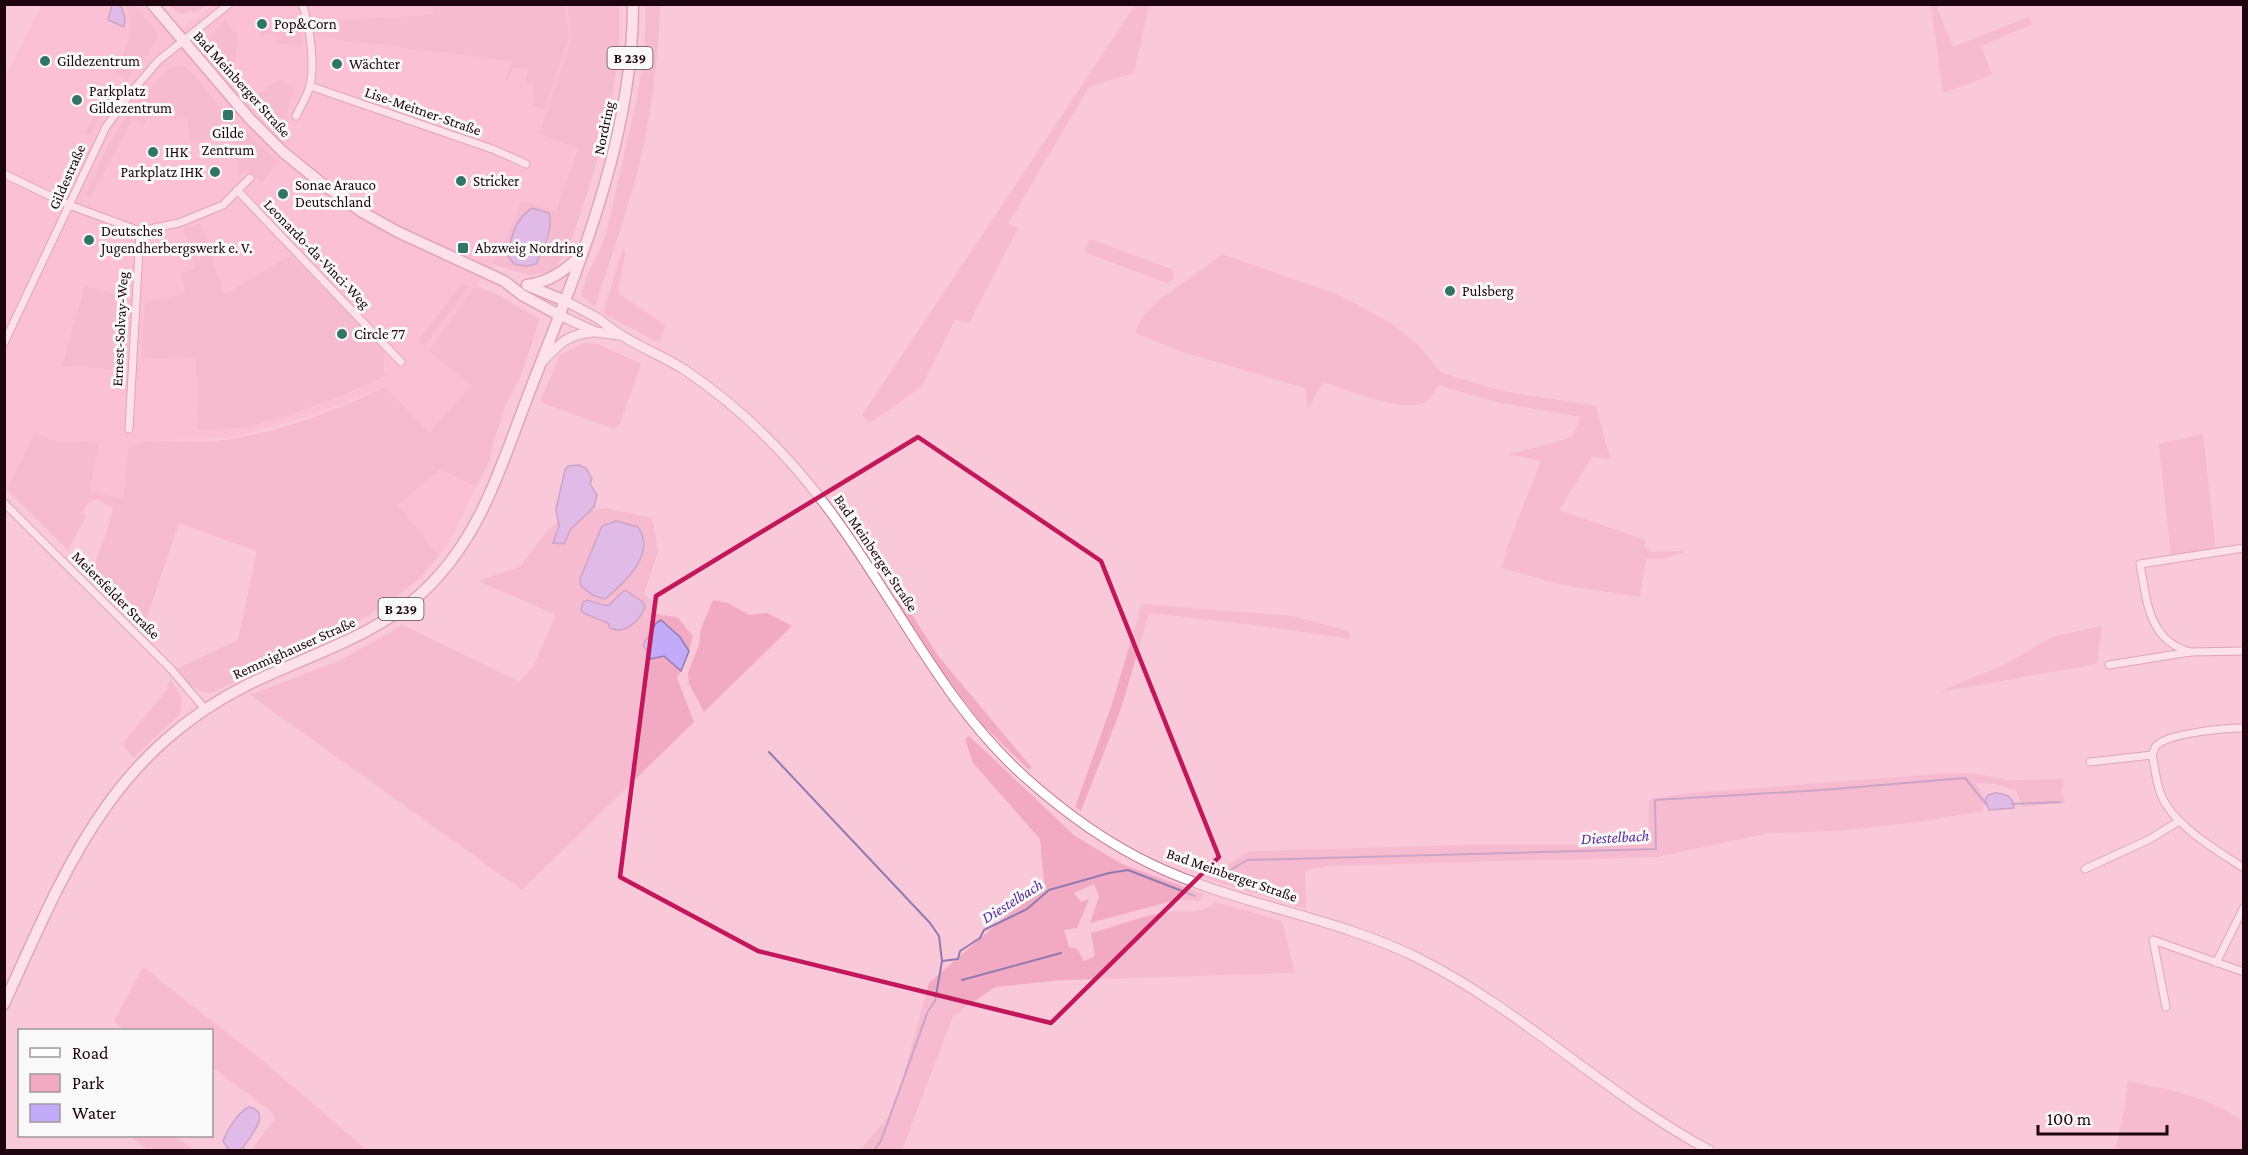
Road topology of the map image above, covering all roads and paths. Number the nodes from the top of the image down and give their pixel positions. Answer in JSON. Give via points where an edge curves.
{"nodes":[{"id":1,"x":152,"y":4,"type":"edge"},
{"id":2,"x":229,"y":4,"type":"edge"},
{"id":3,"x":302,"y":4,"type":"edge"},
{"id":4,"x":633,"y":4,"type":"edge"},
{"id":5,"x":183,"y":42,"type":"junction"},
{"id":6,"x":310,"y":86,"type":"junction"},
{"id":7,"x":297,"y":116,"type":"dead end"},
{"id":8,"x":526,"y":164,"type":"dead end"},
{"id":9,"x":4,"y":174,"type":"edge"},
{"id":10,"x":250,"y":178,"type":"dead end"},
{"id":11,"x":237,"y":190,"type":"junction"},
{"id":12,"x":69,"y":205,"type":"junction"},
{"id":13,"x":140,"y":231,"type":"junction"},
{"id":14,"x":582,"y":254,"type":"junction"},
{"id":15,"x":504,"y":281,"type":"junction"},
{"id":16,"x":527,"y":285,"type":"junction"},
{"id":17,"x":565,"y":301,"type":"junction"},
{"id":18,"x":559,"y":315,"type":"junction"},
{"id":19,"x":596,"y":332,"type":"junction"},
{"id":20,"x":621,"y":336,"type":"junction"},
{"id":21,"x":4,"y":343,"type":"edge"},
{"id":22,"x":401,"y":362,"type":"dead end"},
{"id":23,"x":541,"y":363,"type":"junction"},
{"id":24,"x":129,"y":429,"type":"dead end"},
{"id":25,"x":4,"y":503,"type":"edge"},
{"id":26,"x":2244,"y":548,"type":"edge"},
{"id":27,"x":2244,"y":651,"type":"edge"},
{"id":28,"x":2190,"y":652,"type":"junction"},
{"id":29,"x":2109,"y":664,"type":"dead end"},
{"id":30,"x":205,"y":710,"type":"junction"},
{"id":31,"x":2244,"y":728,"type":"edge"},
{"id":32,"x":2152,"y":755,"type":"junction"},
{"id":33,"x":2090,"y":762,"type":"dead end"},
{"id":34,"x":2179,"y":820,"type":"junction"},
{"id":35,"x":2244,"y":868,"type":"edge"},
{"id":36,"x":2085,"y":869,"type":"dead end"},
{"id":37,"x":2244,"y":907,"type":"edge"},
{"id":38,"x":2216,"y":963,"type":"junction"},
{"id":39,"x":2244,"y":972,"type":"edge"},
{"id":40,"x":4,"y":1004,"type":"edge"},
{"id":41,"x":2166,"y":1007,"type":"dead end"},
{"id":42,"x":1709,"y":1150,"type":"edge"}],
"edges":[{"from":1,"to":5,"type":"main road","name":"Bad Meinberger Straße"},
{"from":2,"to":5,"type":"street","name":"Gildestraße"},
{"from":3,"to":6,"type":"street","via":[[311,50]]},
{"from":4,"to":14,"type":"main road","name":"Nordring","number":"B 239","via":[[623,111],[612,163]]},
{"from":5,"to":12,"type":"street","name":"Gildestraße","via":[[158,61],[106,127]]},
{"from":5,"to":15,"type":"main road","name":"Bad Meinberger Straße","via":[[250,119],[320,182],[398,232]]},
{"from":6,"to":7,"type":"street"},
{"from":6,"to":8,"type":"street","name":"Lise-Meitner-Straße"},
{"from":9,"to":12,"type":"street"},
{"from":10,"to":11,"type":"street"},
{"from":11,"to":13,"type":"street","via":[[223,205],[209,211],[179,223]]},
{"from":11,"to":22,"type":"street","name":"Leonardo-da-Vinci-Weg"},
{"from":12,"to":13,"type":"street"},
{"from":12,"to":21,"type":"street","name":"Gildestraße"},
{"from":13,"to":24,"type":"street","name":"Ernest-Solvay-Weg"},
{"from":14,"to":16,"type":"main road","via":[[553,278]]},
{"from":14,"to":17,"type":"main road","number":"B 239"},
{"from":15,"to":16,"type":"main road","name":"Bad Meinberger Straße"},
{"from":15,"to":18,"type":"main road","name":"Bad Meinberger Straße"},
{"from":16,"to":17,"type":"main road","name":"Bad Meinberger Straße"},
{"from":17,"to":18,"type":"main road","name":"Remmighauser Straße","number":"B 239"},
{"from":17,"to":20,"type":"street","name":"Bad Meinberger Straße"},
{"from":18,"to":19,"type":"street","name":"Bad Meinberger Straße"},
{"from":18,"to":23,"type":"main road","name":"Remmighauser Straße","number":"B 239"},
{"from":19,"to":20,"type":"street","name":"Bad Meinberger Straße"},
{"from":19,"to":23,"type":"street","via":[[560,343]]},
{"from":20,"to":42,"type":"street","name":"Bad Meinberger Straße","via":[[682,368],[730,404],[776,447],[840,525],[964,710],[1006,759],[1055,803],[1153,865],[1362,935],[1423,961],[1478,993],[1652,1116]]},
{"from":23,"to":30,"type":"main road","name":"Remmighauser Straße","number":"B 239","via":[[477,524],[445,569],[422,593],[376,627],[250,683]]},
{"from":25,"to":30,"type":"street","name":"Meiersfelder Straße","via":[[171,668]]},
{"from":26,"to":28,"type":"street","via":[[2140,564],[2150,615],[2175,648]]},
{"from":27,"to":28,"type":"street"},
{"from":28,"to":29,"type":"street"},
{"from":30,"to":40,"type":"main road","name":"Remmighauser Straße","number":"B 239","via":[[142,762],[95,820],[77,848]]},
{"from":31,"to":32,"type":"street","via":[[2222,728],[2168,739],[2156,745]]},
{"from":32,"to":33,"type":"street"},
{"from":32,"to":34,"type":"street","via":[[2160,794]]},
{"from":34,"to":35,"type":"street"},
{"from":34,"to":36,"type":"street"},
{"from":37,"to":38,"type":"street"},
{"from":38,"to":39,"type":"street"},
{"from":38,"to":41,"type":"street","via":[[2153,940]]}]}
